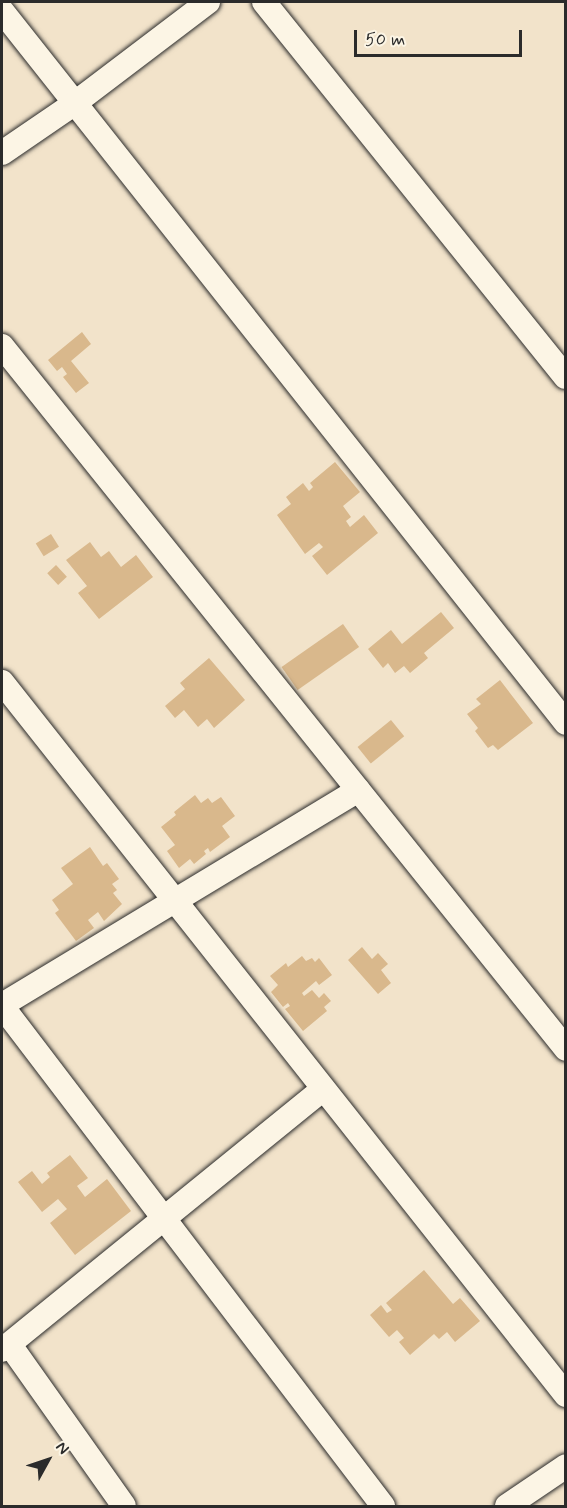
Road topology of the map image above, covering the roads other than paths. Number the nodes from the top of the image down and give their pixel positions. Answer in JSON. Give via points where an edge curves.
{"nodes":[{"id":1,"x":208,"y":2,"type":"edge"},
{"id":2,"x":264,"y":2,"type":"edge"},
{"id":3,"x":2,"y":11,"type":"edge"},
{"id":4,"x":75,"y":103,"type":"junction"},
{"id":5,"x":2,"y":153,"type":"edge"},
{"id":6,"x":2,"y":346,"type":"edge"},
{"id":7,"x":566,"y":377,"type":"edge"},
{"id":8,"x":2,"y":681,"type":"edge"},
{"id":9,"x":566,"y":723,"type":"edge"},
{"id":10,"x":358,"y":790,"type":"junction"},
{"id":11,"x":176,"y":900,"type":"junction"},
{"id":12,"x":2,"y":1005,"type":"edge"},
{"id":13,"x":566,"y":1049,"type":"edge"},
{"id":14,"x":323,"y":1089,"type":"junction"},
{"id":15,"x":165,"y":1220,"type":"junction"},
{"id":16,"x":6,"y":1348,"type":"edge"},
{"id":17,"x":566,"y":1395,"type":"edge"},
{"id":18,"x":566,"y":1466,"type":"edge"},
{"id":19,"x":124,"y":1506,"type":"edge"},
{"id":20,"x":383,"y":1506,"type":"edge"},
{"id":21,"x":507,"y":1506,"type":"edge"}],
"edges":[{"from":1,"to":4,"type":"street"},
{"from":2,"to":7,"type":"street"},
{"from":3,"to":4,"type":"street"},
{"from":4,"to":5,"type":"street"},
{"from":4,"to":9,"type":"street"},
{"from":6,"to":10,"type":"street"},
{"from":8,"to":11,"type":"street"},
{"from":10,"to":11,"type":"street"},
{"from":10,"to":13,"type":"street"},
{"from":11,"to":12,"type":"street"},
{"from":11,"to":14,"type":"street"},
{"from":12,"to":15,"type":"street"},
{"from":14,"to":15,"type":"street"},
{"from":14,"to":17,"type":"street"},
{"from":15,"to":16,"type":"street"},
{"from":15,"to":20,"type":"street"},
{"from":16,"to":19,"type":"street"},
{"from":18,"to":21,"type":"street"}]}
